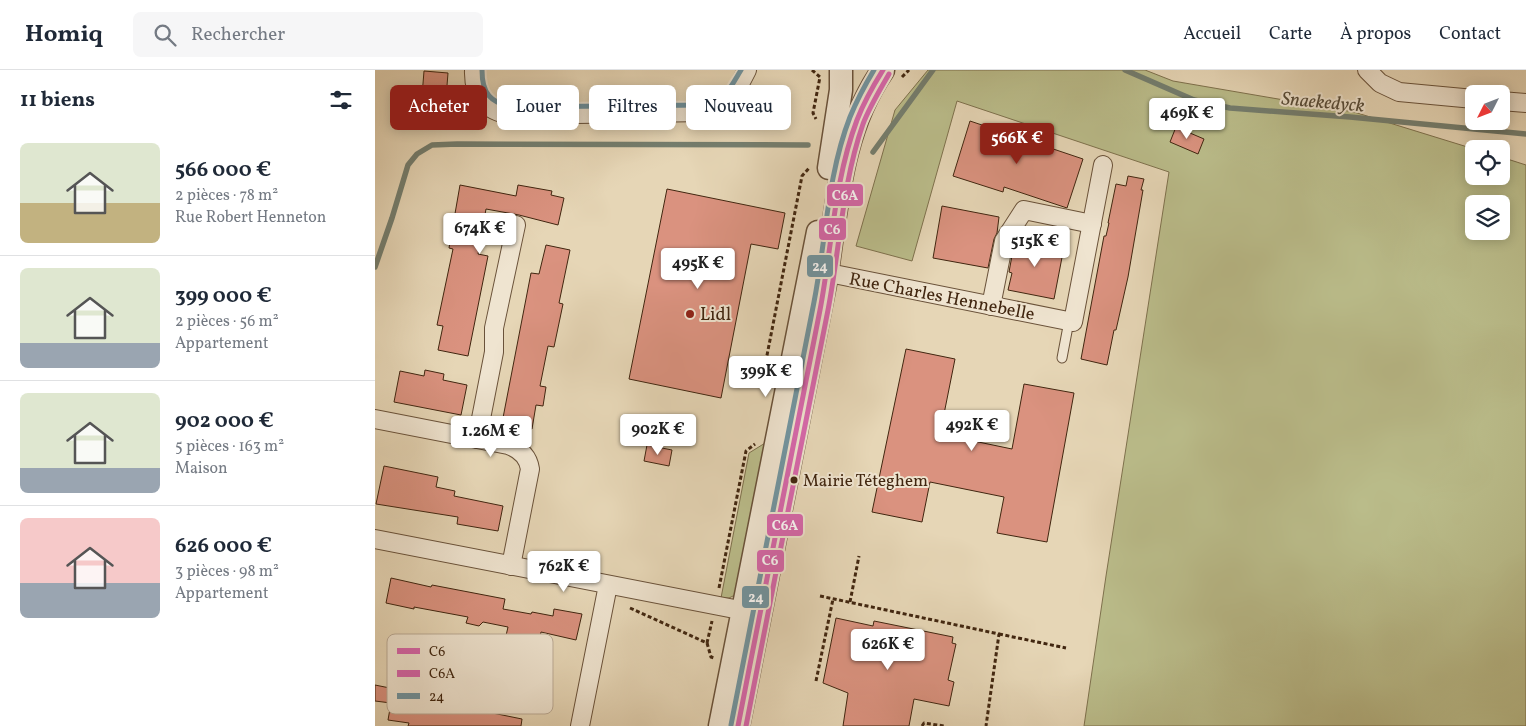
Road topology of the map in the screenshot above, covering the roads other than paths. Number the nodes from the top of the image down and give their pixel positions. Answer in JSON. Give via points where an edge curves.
{"nodes":[{"id":1,"x":474,"y":70,"type":"edge"},
{"id":2,"x":841,"y":70,"type":"edge"},
{"id":3,"x":883,"y":70,"type":"edge"},
{"id":4,"x":1367,"y":70,"type":"edge"},
{"id":5,"x":747,"y":72,"type":"edge"},
{"id":6,"x":1465,"y":98,"type":"edge"},
{"id":7,"x":1510,"y":102,"type":"edge"},
{"id":8,"x":1526,"y":103,"type":"edge"},
{"id":9,"x":1103,"y":165,"type":"dead end"},
{"id":10,"x":1092,"y":224,"type":"junction"},
{"id":11,"x":516,"y":225,"type":"dead end"},
{"id":12,"x":819,"y":271,"type":"junction"},
{"id":13,"x":991,"y":306,"type":"junction"},
{"id":14,"x":1071,"y":322,"type":"junction"},
{"id":15,"x":1062,"y":358,"type":"dead end"},
{"id":16,"x":375,"y":419,"type":"edge"},
{"id":17,"x":477,"y":438,"type":"junction"},
{"id":18,"x":375,"y":539,"type":"edge"},
{"id":19,"x":511,"y":566,"type":"junction"},
{"id":20,"x":608,"y":585,"type":"junction"},
{"id":21,"x":752,"y":613,"type":"junction"},
{"id":22,"x":579,"y":726,"type":"edge"},
{"id":23,"x":720,"y":726,"type":"edge"},
{"id":24,"x":738,"y":726,"type":"edge"}],
"edges":[{"from":1,"to":5,"type":"street","via":[[479,97],[494,111],[512,115],[715,110],[729,103]]},
{"from":2,"to":12,"type":"street"},
{"from":3,"to":12,"type":"street","via":[[861,110],[848,145]]},
{"from":4,"to":6,"type":"street","via":[[1380,83],[1399,92]]},
{"from":7,"to":8,"type":"street"},
{"from":9,"to":10,"type":"street"},
{"from":10,"to":13,"type":"street","via":[[1024,210],[1004,240]]},
{"from":10,"to":14,"type":"street"},
{"from":11,"to":17,"type":"street","via":[[494,328],[494,352]]},
{"from":12,"to":13,"type":"street","name":"Rue Charles Hennebelle"},
{"from":12,"to":21,"type":"street"},
{"from":13,"to":14,"type":"street","name":"Rue Charles Hennebelle"},
{"from":14,"to":15,"type":"lane"},
{"from":16,"to":17,"type":"street"},
{"from":17,"to":19,"type":"street","via":[[514,447],[524,454],[529,464]]},
{"from":18,"to":19,"type":"street"},
{"from":19,"to":20,"type":"street"},
{"from":20,"to":21,"type":"street"},
{"from":20,"to":22,"type":"street"},
{"from":21,"to":23,"type":"street"},
{"from":21,"to":24,"type":"street"}]}
